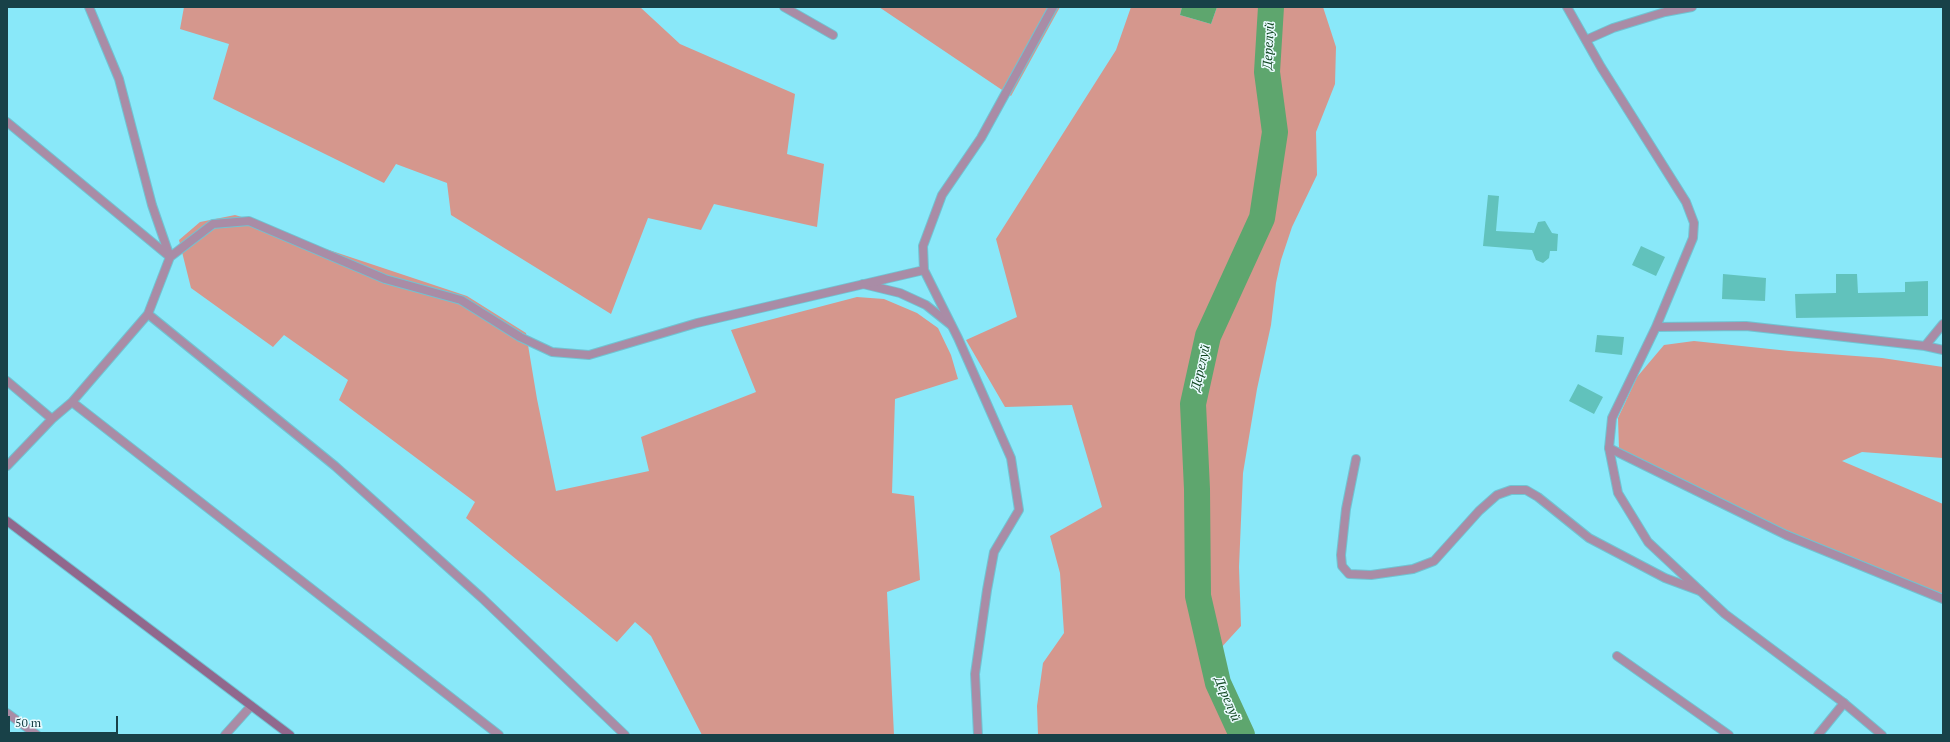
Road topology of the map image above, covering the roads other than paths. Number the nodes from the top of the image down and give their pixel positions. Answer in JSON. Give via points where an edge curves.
{"nodes":[{"id":1,"x":89,"y":7,"type":"edge"},
{"id":2,"x":784,"y":7,"type":"edge"},
{"id":3,"x":1053,"y":7,"type":"edge"},
{"id":4,"x":1567,"y":7,"type":"edge"},
{"id":5,"x":1692,"y":7,"type":"edge"},
{"id":6,"x":833,"y":35,"type":"dead end"},
{"id":7,"x":1586,"y":40,"type":"junction"},
{"id":8,"x":7,"y":122,"type":"edge"},
{"id":9,"x":170,"y":257,"type":"junction"},
{"id":10,"x":924,"y":270,"type":"junction"},
{"id":11,"x":864,"y":284,"type":"junction"},
{"id":12,"x":148,"y":314,"type":"junction"},
{"id":13,"x":1943,"y":324,"type":"edge"},
{"id":14,"x":951,"y":325,"type":"junction"},
{"id":15,"x":1656,"y":327,"type":"junction"},
{"id":16,"x":1925,"y":346,"type":"junction"},
{"id":17,"x":1943,"y":350,"type":"edge"},
{"id":18,"x":7,"y":381,"type":"edge"},
{"id":19,"x":72,"y":402,"type":"junction"},
{"id":20,"x":52,"y":420,"type":"junction"},
{"id":21,"x":1609,"y":448,"type":"junction"},
{"id":22,"x":1356,"y":459,"type":"dead end"},
{"id":23,"x":7,"y":466,"type":"edge"},
{"id":24,"x":7,"y":521,"type":"edge"},
{"id":25,"x":1701,"y":591,"type":"junction"},
{"id":26,"x":1943,"y":599,"type":"edge"},
{"id":27,"x":1616,"y":656,"type":"dead end"},
{"id":28,"x":1844,"y":703,"type":"junction"},
{"id":29,"x":251,"y":706,"type":"junction"},
{"id":30,"x":7,"y":713,"type":"edge"},
{"id":31,"x":37,"y":735,"type":"edge"},
{"id":32,"x":225,"y":735,"type":"edge"},
{"id":33,"x":290,"y":735,"type":"edge"},
{"id":34,"x":499,"y":735,"type":"edge"},
{"id":35,"x":625,"y":735,"type":"edge"},
{"id":36,"x":978,"y":735,"type":"edge"},
{"id":37,"x":1729,"y":735,"type":"edge"},
{"id":38,"x":1818,"y":735,"type":"edge"},
{"id":39,"x":1882,"y":735,"type":"edge"}],
"edges":[{"from":1,"to":9,"type":"street","via":[[119,79],[152,205]]},
{"from":2,"to":6,"type":"street"},
{"from":3,"to":10,"type":"street","via":[[981,138],[942,195],[923,246]]},
{"from":4,"to":7,"type":"street"},
{"from":5,"to":7,"type":"street","via":[[1665,12],[1613,28]]},
{"from":7,"to":15,"type":"street","via":[[1686,202],[1694,223],[1693,238]]},
{"from":8,"to":9,"type":"street"},
{"from":9,"to":11,"type":"street","via":[[213,224],[249,222],[385,279],[461,300],[520,337],[552,352],[588,355],[697,323]]},
{"from":9,"to":12,"type":"street"},
{"from":10,"to":11,"type":"street"},
{"from":10,"to":14,"type":"street"},
{"from":11,"to":14,"type":"street","via":[[900,293],[926,305]]},
{"from":12,"to":19,"type":"street"},
{"from":12,"to":35,"type":"street","via":[[335,466],[482,598]]},
{"from":13,"to":16,"type":"street"},
{"from":14,"to":36,"type":"street","via":[[1011,458],[1020,510],[994,552],[988,582],[975,674]]},
{"from":15,"to":16,"type":"street","via":[[1746,326]]},
{"from":15,"to":21,"type":"street","via":[[1612,418]]},
{"from":16,"to":17,"type":"street"},
{"from":18,"to":20,"type":"street"},
{"from":19,"to":20,"type":"street"},
{"from":19,"to":34,"type":"street"},
{"from":20,"to":23,"type":"street"},
{"from":21,"to":25,"type":"street","via":[[1618,493],[1648,542]]},
{"from":21,"to":26,"type":"street","via":[[1786,535]]},
{"from":22,"to":25,"type":"street","via":[[1346,509],[1341,554],[1342,566],[1349,574],[1413,569],[1434,561],[1497,495],[1511,490],[1526,490],[1538,496],[1590,538],[1665,578]]},
{"from":24,"to":29,"type":"main road"},
{"from":25,"to":28,"type":"street","via":[[1725,614]]},
{"from":27,"to":37,"type":"street"},
{"from":28,"to":38,"type":"street"},
{"from":28,"to":39,"type":"street"},
{"from":29,"to":32,"type":"street"},
{"from":29,"to":33,"type":"main road"},
{"from":30,"to":31,"type":"street"}]}
